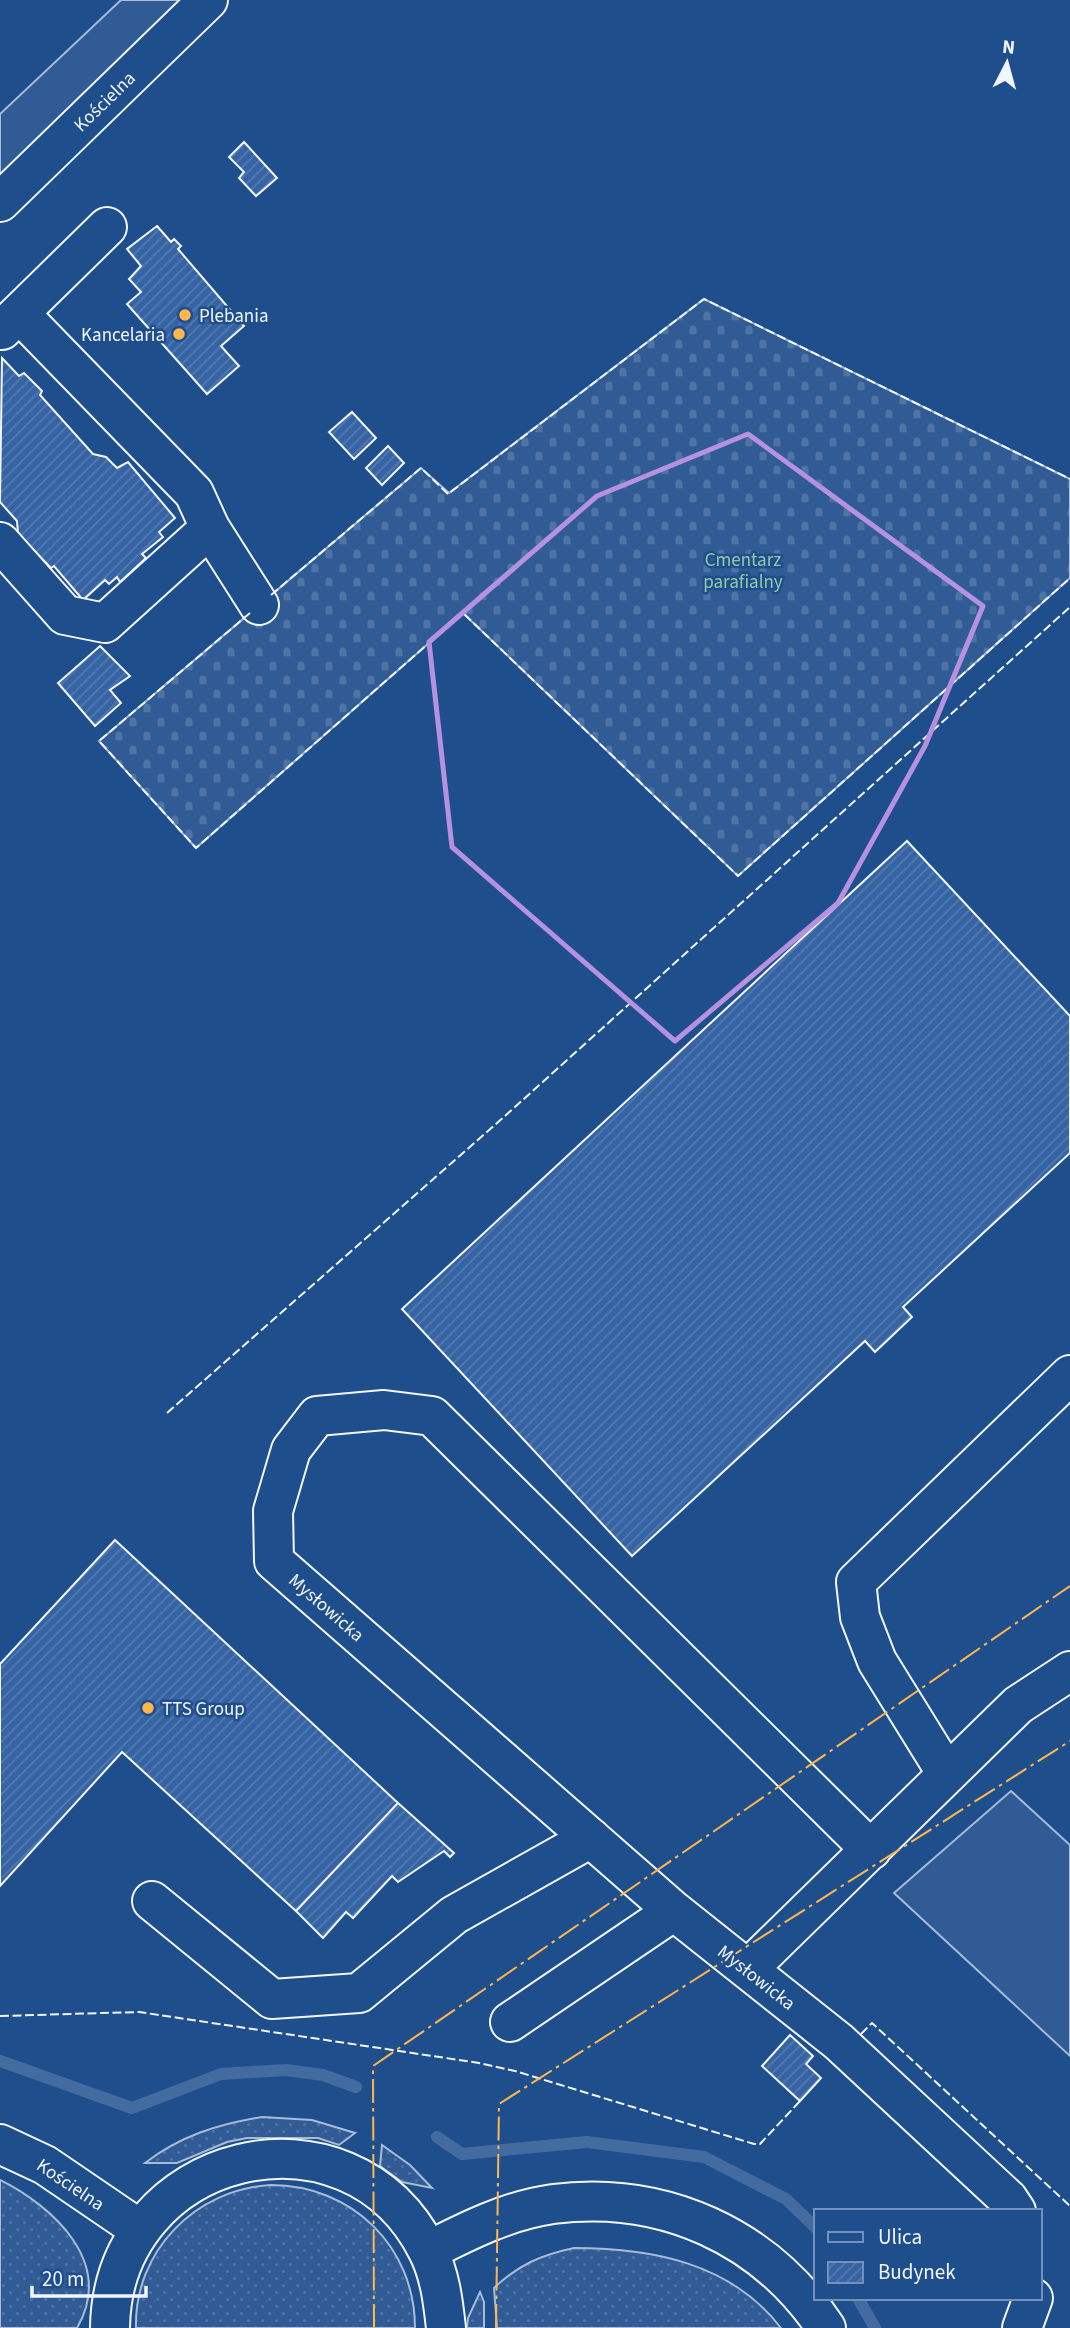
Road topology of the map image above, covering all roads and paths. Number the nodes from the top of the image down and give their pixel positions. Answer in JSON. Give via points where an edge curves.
{"nodes":[{"id":1,"x":208,"y":0,"type":"edge"},
{"id":2,"x":0,"y":202,"type":"edge"},
{"id":3,"x":107,"y":227,"type":"dead end"},
{"id":4,"x":10,"y":323,"type":"edge"},
{"id":5,"x":210,"y":527,"type":"junction"},
{"id":6,"x":0,"y":542,"type":"edge"},
{"id":7,"x":259,"y":605,"type":"dead end"},
{"id":8,"x":1070,"y":1375,"type":"edge"},
{"id":9,"x":1070,"y":1671,"type":"edge"},
{"id":10,"x":947,"y":1774,"type":"junction"},
{"id":11,"x":591,"y":1838,"type":"junction"},
{"id":12,"x":871,"y":1850,"type":"junction"},
{"id":13,"x":152,"y":1901,"type":"dead end"},
{"id":14,"x":674,"y":1911,"type":"junction"},
{"id":15,"x":748,"y":1969,"type":"junction"},
{"id":16,"x":510,"y":2022,"type":"dead end"},
{"id":17,"x":0,"y":2144,"type":"edge"},
{"id":18,"x":1015,"y":2209,"type":"edge"},
{"id":19,"x":139,"y":2230,"type":"junction"},
{"id":20,"x":428,"y":2251,"type":"junction"},
{"id":21,"x":1032,"y":2300,"type":"edge"},
{"id":22,"x":110,"y":2328,"type":"edge"},
{"id":23,"x":446,"y":2328,"type":"edge"},
{"id":24,"x":826,"y":2328,"type":"edge"},
{"id":25,"x":1022,"y":2328,"type":"edge"}],
"edges":[{"from":1,"to":2,"type":"street","name":"Kościelna"},
{"from":3,"to":4,"type":"street"},
{"from":4,"to":5,"type":"street","via":[[194,493]]},
{"from":5,"to":6,"type":"street","via":[[105,624],[65,615]]},
{"from":5,"to":7,"type":"street"},
{"from":8,"to":10,"type":"street","via":[[856,1582],[860,1617],[877,1661]]},
{"from":9,"to":10,"type":"street","via":[[1018,1705]]},
{"from":10,"to":12,"type":"street"},
{"from":11,"to":12,"type":"street","name":"Mysłowicka","via":[[275,1561],[273,1511],[291,1450],[317,1416],[384,1410],[432,1416]]},
{"from":11,"to":13,"type":"street","via":[[454,1915],[359,1993],[272,1999]]},
{"from":11,"to":14,"type":"street","name":"Mysłowicka"},
{"from":12,"to":15,"type":"street"},
{"from":14,"to":15,"type":"street","name":"Mysłowicka"},
{"from":14,"to":16,"type":"street"},
{"from":15,"to":18,"type":"street","name":"Mysłowicka","via":[[839,2042]]},
{"from":17,"to":19,"type":"street","name":"Kościelna","via":[[45,2165]]},
{"from":19,"to":20,"type":"street","via":[[168,2198],[205,2174],[246,2161],[290,2158],[332,2167],[371,2187],[404,2215]]},
{"from":19,"to":22,"type":"street","via":[[120,2265],[110,2304]]},
{"from":20,"to":23,"type":"street","via":[[442,2291]]},
{"from":20,"to":24,"type":"street","via":[[481,2224],[552,2204],[626,2204],[685,2216],[739,2241],[792,2283]]},
{"from":21,"to":25,"type":"street"}]}
